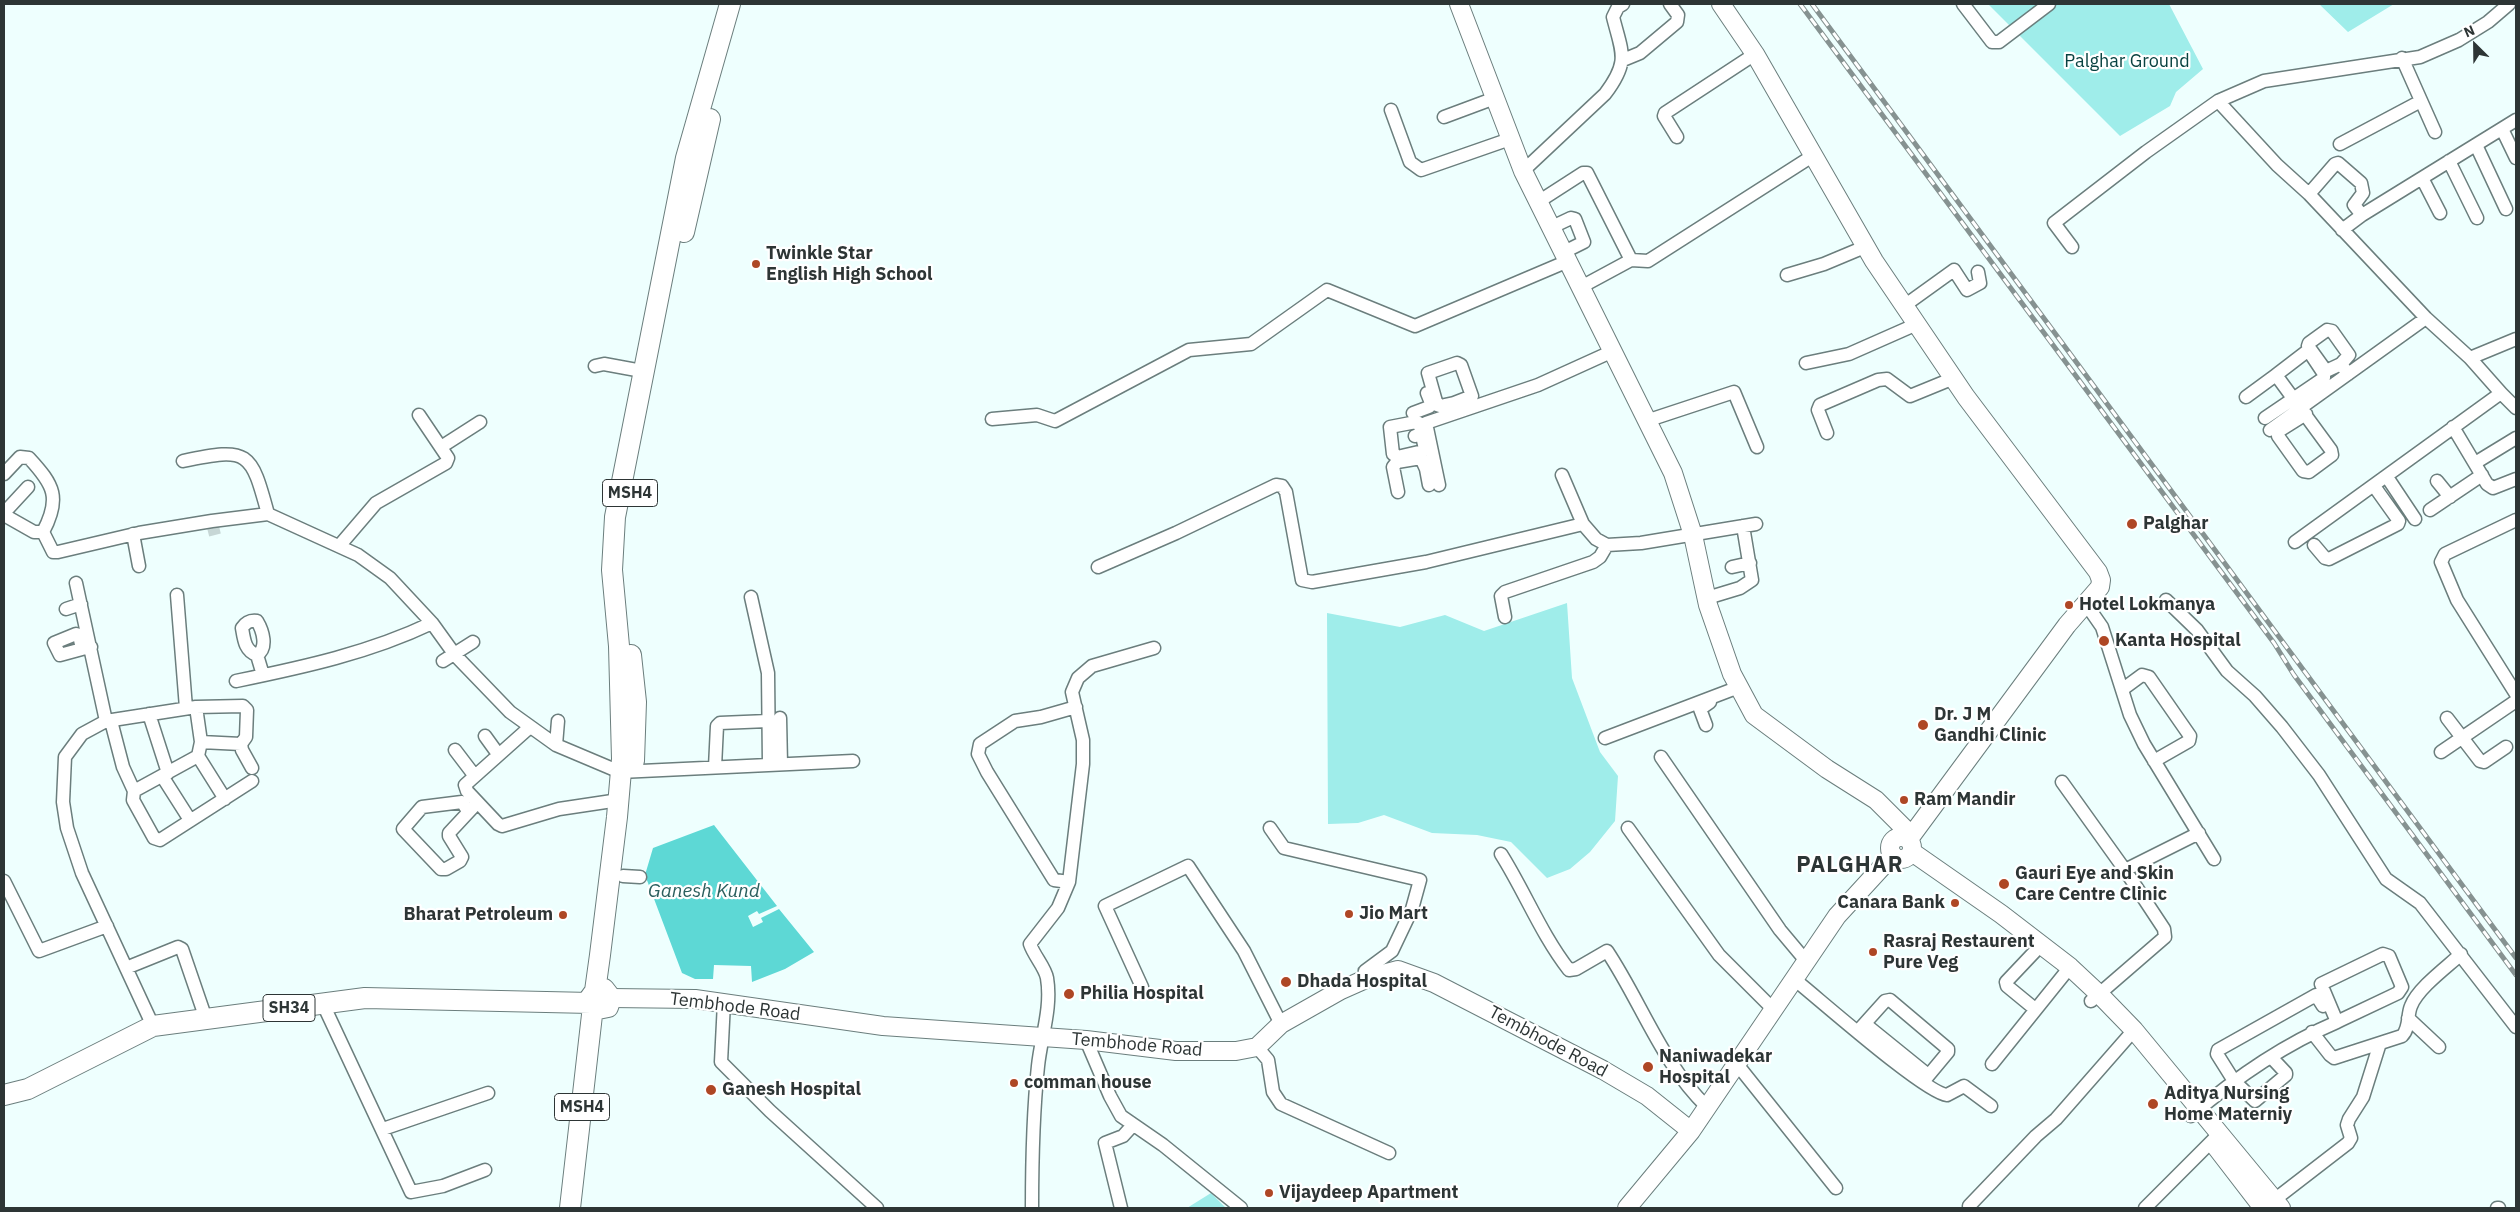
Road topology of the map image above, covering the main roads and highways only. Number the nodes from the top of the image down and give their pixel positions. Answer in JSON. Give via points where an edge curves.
{"nodes":[{"id":1,"x":730,"y":4,"type":"edge"},
{"id":2,"x":740,"y":4,"type":"edge"},
{"id":3,"x":678,"y":230,"type":"junction"},
{"id":4,"x":655,"y":339,"type":"junction"},
{"id":5,"x":627,"y":771,"type":"junction"},
{"id":6,"x":600,"y":1000,"type":"junction"},
{"id":7,"x":4,"y":1095,"type":"edge"},
{"id":8,"x":570,"y":1208,"type":"edge"},
{"id":9,"x":583,"y":1208,"type":"edge"}],
"edges":[{"from":1,"to":3,"type":"main road","number":"MSH4","via":[[686,158]]},
{"from":2,"to":3,"type":"main road","number":"MSH4"},
{"from":3,"to":4,"type":"main road","number":"MSH4"},
{"from":4,"to":5,"type":"main road","number":"MSH4","via":[[624,538],[624,578],[636,702]]},
{"from":4,"to":5,"type":"main road","number":"MSH4","via":[[642,371],[615,517],[612,570],[619,646],[622,759]]},
{"from":5,"to":6,"type":"main road","number":"MSH4","via":[[619,800]]},
{"from":5,"to":6,"type":"main road","number":"MSH4","via":[[632,876]]},
{"from":6,"to":7,"type":"main road","number":"SH34","via":[[365,998],[153,1026],[28,1089]]},
{"from":6,"to":8,"type":"main road","number":"MSH4"},
{"from":6,"to":9,"type":"main road","number":"MSH4"}]}
